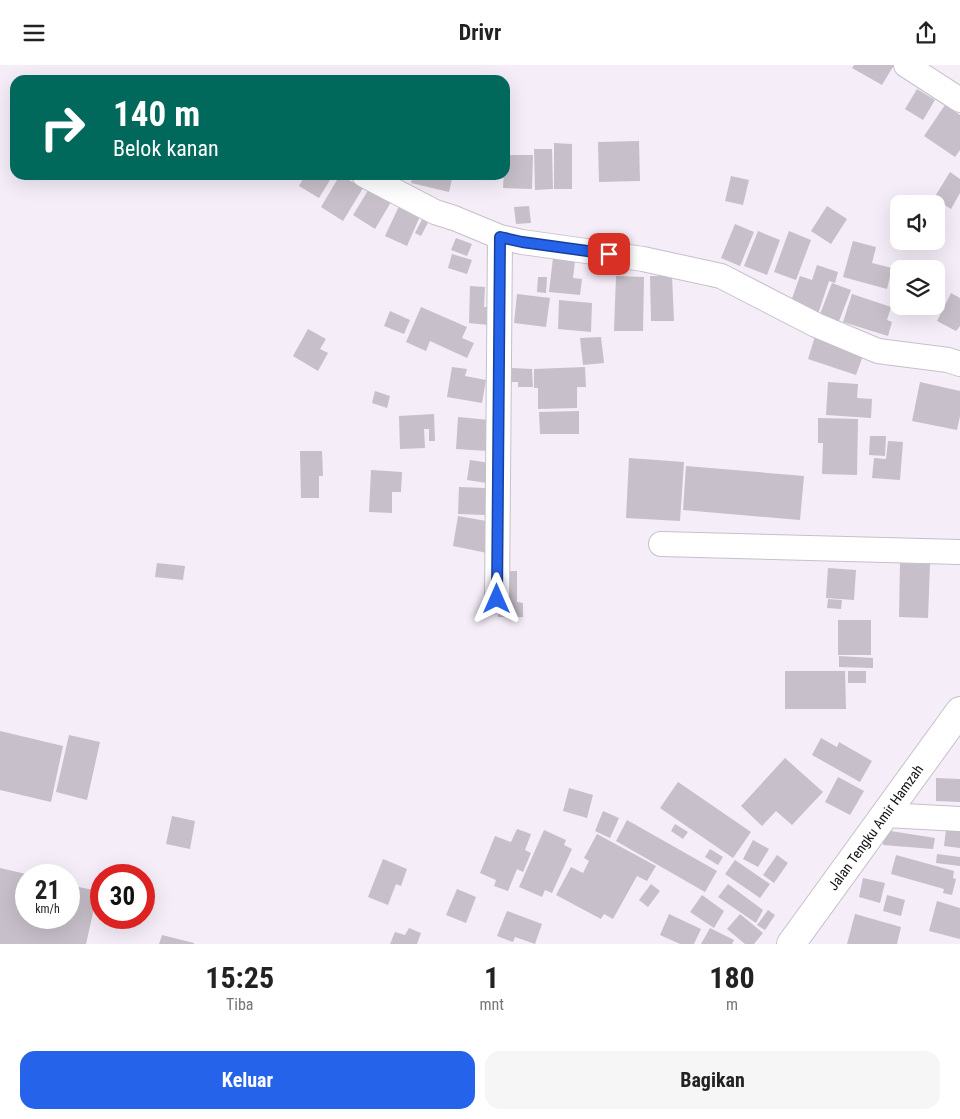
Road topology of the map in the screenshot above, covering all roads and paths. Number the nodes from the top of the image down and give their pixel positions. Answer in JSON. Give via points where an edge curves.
{"nodes":[{"id":1,"x":906,"y":65,"type":"edge"},
{"id":2,"x":960,"y":100,"type":"edge"},
{"id":3,"x":374,"y":180,"type":"edge"},
{"id":4,"x":500,"y":237,"type":"junction"},
{"id":5,"x":960,"y":364,"type":"edge"},
{"id":6,"x":661,"y":544,"type":"dead end"},
{"id":7,"x":960,"y":552,"type":"edge"},
{"id":8,"x":497,"y":599,"type":"dead end"},
{"id":9,"x":960,"y":711,"type":"edge"},
{"id":10,"x":886,"y":815,"type":"junction"},
{"id":11,"x":960,"y":819,"type":"edge"},
{"id":12,"x":792,"y":944,"type":"edge"}],
"edges":[{"from":1,"to":2,"type":"street"},
{"from":3,"to":4,"type":"street","via":[[435,212]]},
{"from":4,"to":5,"type":"street","via":[[643,259],[721,277],[816,325],[878,351]]},
{"from":4,"to":8,"type":"street"},
{"from":6,"to":7,"type":"street"},
{"from":9,"to":10,"type":"highway","name":"Jalan Tengku Amir Hamzah"},
{"from":10,"to":11,"type":"street"},
{"from":10,"to":12,"type":"highway","name":"Jalan Tengku Amir Hamzah"}]}
